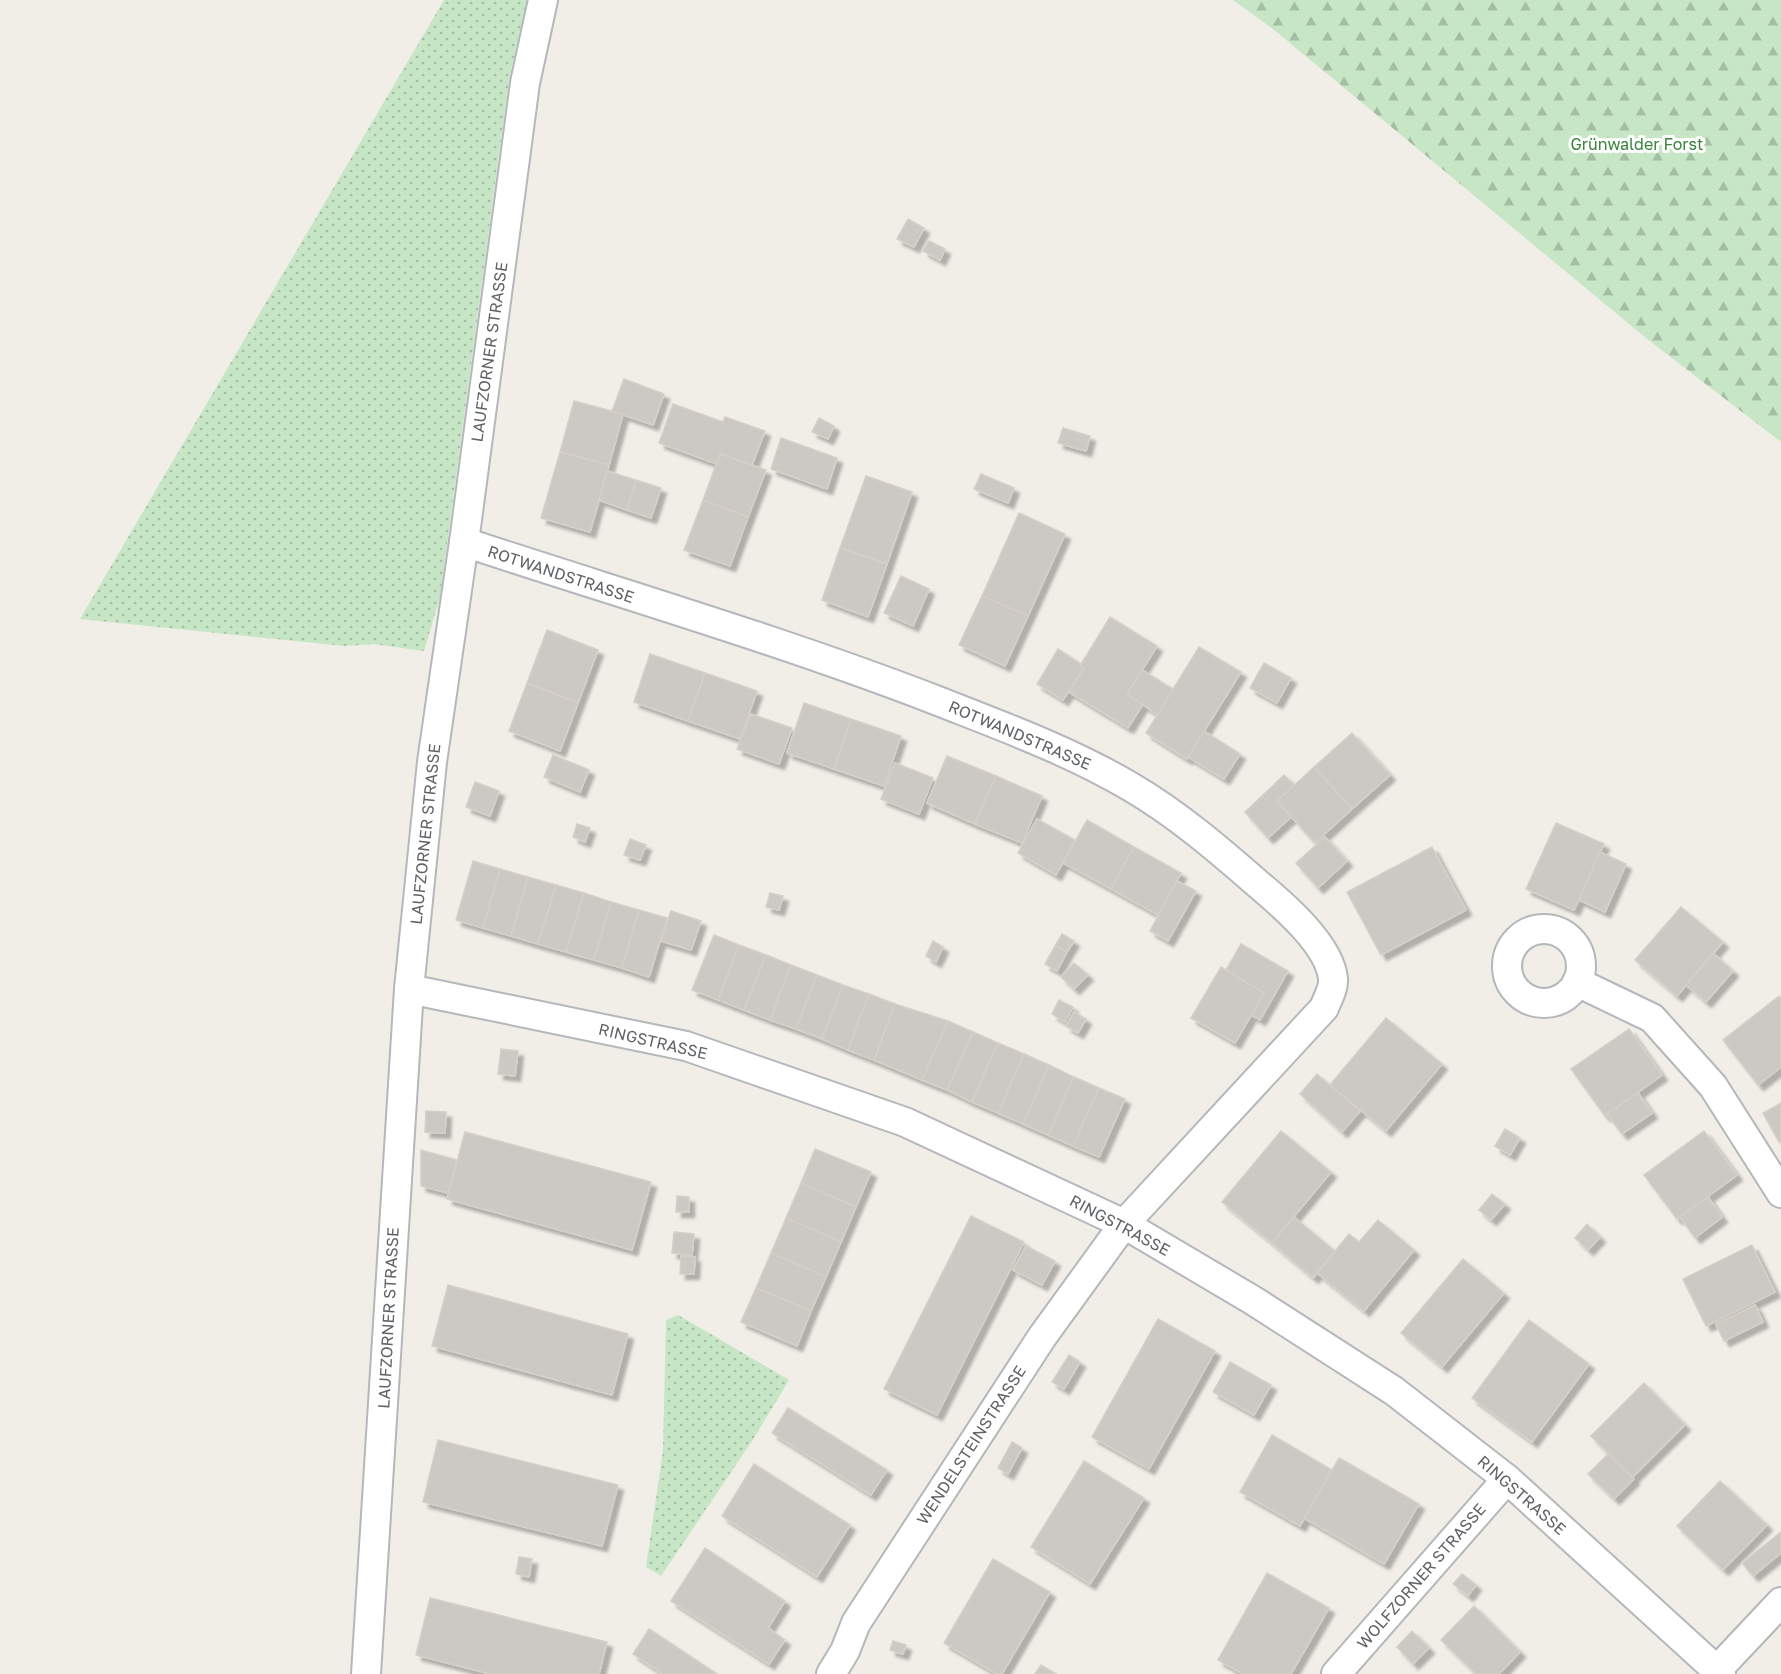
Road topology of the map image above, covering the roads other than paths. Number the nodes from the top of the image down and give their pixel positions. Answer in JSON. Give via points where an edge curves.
{"nodes":[{"id":1,"x":543,"y":0,"type":"edge"},
{"id":2,"x":464,"y":542,"type":"junction"},
{"id":3,"x":1578,"y":982,"type":"dead end"},
{"id":4,"x":409,"y":989,"type":"junction"},
{"id":5,"x":1781,"y":1193,"type":"edge"},
{"id":6,"x":1124,"y":1224,"type":"junction"},
{"id":7,"x":1507,"y":1479,"type":"junction"},
{"id":8,"x":1781,"y":1602,"type":"edge"},
{"id":9,"x":1719,"y":1672,"type":"edge"},
{"id":10,"x":366,"y":1674,"type":"edge"},
{"id":11,"x":831,"y":1674,"type":"edge"},
{"id":12,"x":1336,"y":1674,"type":"edge"}],
"edges":[{"from":1,"to":2,"type":"street","name":"LAUFZORNER STRASSE","via":[[525,83]]},
{"from":2,"to":4,"type":"street","name":"LAUFZORNER STRASSE","via":[[432,762]]},
{"from":2,"to":6,"type":"street","name":"ROTWANDSTRASSE","via":[[863,672],[1048,744],[1106,772],[1167,810],[1289,910],[1325,953],[1333,980],[1324,1008]]},
{"from":3,"to":5,"type":"street","via":[[1652,1018],[1713,1086]]},
{"from":4,"to":6,"type":"street","name":"RINGSTRASSE","via":[[686,1046],[905,1122]]},
{"from":4,"to":10,"type":"street","name":"LAUFZORNER STRASSE"},
{"from":6,"to":7,"type":"street","name":"RINGSTRASSE","via":[[1394,1391]]},
{"from":6,"to":11,"type":"street","name":"WENDELSTEINSTRASSE","via":[[1042,1337],[969,1448],[856,1623]]},
{"from":7,"to":9,"type":"street","name":"RINGSTRASSE"},
{"from":7,"to":12,"type":"street","name":"WOLFZORNER STRASSE"},
{"from":8,"to":9,"type":"street"}]}
